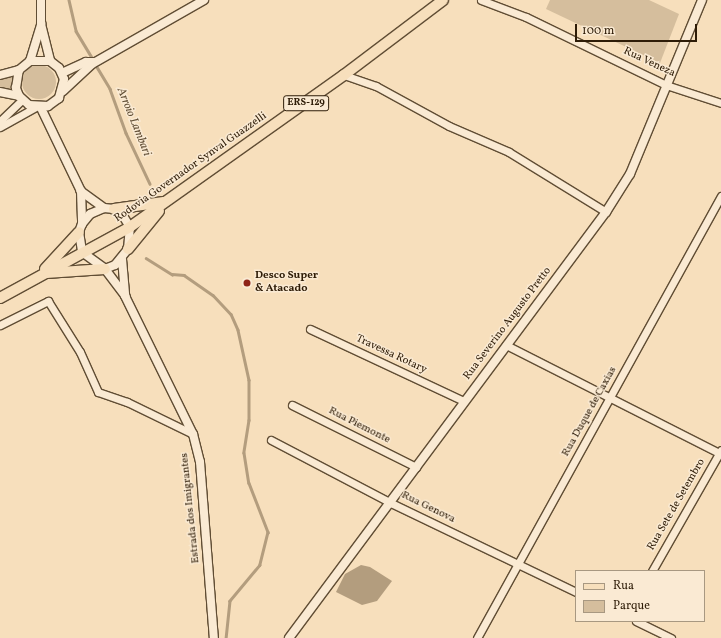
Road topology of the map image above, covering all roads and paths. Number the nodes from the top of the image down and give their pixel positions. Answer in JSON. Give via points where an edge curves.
{"nodes":[{"id":1,"x":41,"y":0,"type":"edge"},
{"id":2,"x":204,"y":0,"type":"edge"},
{"id":3,"x":444,"y":0,"type":"edge"},
{"id":4,"x":481,"y":0,"type":"edge"},
{"id":5,"x":702,"y":0,"type":"edge"},
{"id":6,"x":41,"y":24,"type":"junction"},
{"id":7,"x":30,"y":61,"type":"junction"},
{"id":8,"x":50,"y":62,"type":"junction"},
{"id":9,"x":87,"y":64,"type":"junction"},
{"id":10,"x":19,"y":70,"type":"junction"},
{"id":11,"x":62,"y":73,"type":"junction"},
{"id":12,"x":0,"y":75,"type":"edge"},
{"id":13,"x":344,"y":75,"type":"junction"},
{"id":14,"x":666,"y":85,"type":"junction"},
{"id":15,"x":63,"y":91,"type":"junction"},
{"id":16,"x":0,"y":92,"type":"edge"},
{"id":17,"x":21,"y":98,"type":"junction"},
{"id":18,"x":721,"y":102,"type":"edge"},
{"id":19,"x":39,"y":108,"type":"junction"},
{"id":20,"x":0,"y":121,"type":"edge"},
{"id":21,"x":0,"y":127,"type":"edge"},
{"id":22,"x":81,"y":191,"type":"junction"},
{"id":23,"x":721,"y":196,"type":"edge"},
{"id":24,"x":166,"y":202,"type":"junction"},
{"id":25,"x":109,"y":209,"type":"junction"},
{"id":26,"x":606,"y":212,"type":"junction"},
{"id":27,"x":130,"y":227,"type":"junction"},
{"id":28,"x":80,"y":228,"type":"junction"},
{"id":29,"x":128,"y":249,"type":"junction"},
{"id":30,"x":82,"y":252,"type":"junction"},
{"id":31,"x":122,"y":259,"type":"junction"},
{"id":32,"x":105,"y":269,"type":"junction"},
{"id":33,"x":40,"y":274,"type":"junction"},
{"id":34,"x":125,"y":296,"type":"junction"},
{"id":35,"x":0,"y":298,"type":"edge"},
{"id":36,"x":0,"y":325,"type":"edge"},
{"id":37,"x":310,"y":329,"type":"dead end"},
{"id":38,"x":506,"y":344,"type":"junction"},
{"id":39,"x":610,"y":399,"type":"junction"},
{"id":40,"x":464,"y":401,"type":"junction"},
{"id":41,"x":292,"y":404,"type":"dead end"},
{"id":42,"x":193,"y":434,"type":"junction"},
{"id":43,"x":271,"y":440,"type":"dead end"},
{"id":44,"x":720,"y":451,"type":"edge"},
{"id":45,"x":416,"y":468,"type":"junction"},
{"id":46,"x":391,"y":503,"type":"junction"},
{"id":47,"x":517,"y":564,"type":"junction"},
{"id":48,"x":653,"y":570,"type":"edge"},
{"id":49,"x":575,"y":592,"type":"edge"},
{"id":50,"x":638,"y":622,"type":"edge"},
{"id":51,"x":214,"y":638,"type":"edge"},
{"id":52,"x":289,"y":638,"type":"edge"},
{"id":53,"x":477,"y":638,"type":"edge"},
{"id":54,"x":671,"y":638,"type":"edge"}],
"edges":[{"from":1,"to":6,"type":"street"},
{"from":2,"to":9,"type":"street","via":[[96,62]]},
{"from":3,"to":13,"type":"main road","name":"Rodovia Governador Synval Guazzelli","number":"ERS-129"},
{"from":4,"to":14,"type":"street","name":"Rua Veneza","via":[[546,27]]},
{"from":5,"to":14,"type":"street","name":"Rua Severino Augusto Pretto"},
{"from":6,"to":7,"type":"street"},
{"from":6,"to":8,"type":"street"},
{"from":7,"to":8,"type":"street"},
{"from":7,"to":10,"type":"street"},
{"from":8,"to":11,"type":"street"},
{"from":9,"to":11,"type":"street"},
{"from":9,"to":15,"type":"street"},
{"from":10,"to":12,"type":"street"},
{"from":10,"to":17,"type":"street","via":[[16,88]]},
{"from":11,"to":15,"type":"street"},
{"from":13,"to":24,"type":"main road","name":"Rodovia Governador Synval Guazzelli","number":"ERS-129"},
{"from":13,"to":26,"type":"street","via":[[376,86],[449,126],[509,152]]},
{"from":14,"to":18,"type":"street","name":"Rua Veneza"},
{"from":14,"to":26,"type":"street","name":"Rua Severino Augusto Pretto","via":[[630,174]]},
{"from":15,"to":19,"type":"street","via":[[54,103]]},
{"from":16,"to":17,"type":"street"},
{"from":17,"to":19,"type":"street"},
{"from":17,"to":20,"type":"street"},
{"from":19,"to":21,"type":"street"},
{"from":19,"to":22,"type":"street"},
{"from":22,"to":25,"type":"street"},
{"from":22,"to":28,"type":"street"},
{"from":23,"to":39,"type":"street","name":"Rua Duque de Caxias"},
{"from":24,"to":25,"type":"main road"},
{"from":24,"to":27,"type":"main road","name":"Rodovia Governador Synval Guazzelli","number":"ERS-129"},
{"from":24,"to":29,"type":"main road"},
{"from":25,"to":27,"type":"street","via":[[122,214]]},
{"from":25,"to":28,"type":"street","via":[[90,214]]},
{"from":26,"to":38,"type":"street","name":"Rua Severino Augusto Pretto"},
{"from":27,"to":29,"type":"street"},
{"from":27,"to":30,"type":"main road","name":"Rodovia Governador Synval Guazzelli","number":"ERS-129"},
{"from":28,"to":30,"type":"street"},
{"from":28,"to":33,"type":"main road"},
{"from":29,"to":31,"type":"street"},
{"from":30,"to":32,"type":"street"},
{"from":30,"to":33,"type":"main road","name":"Rodovia Governador Synval Guazzelli","number":"ERS-129"},
{"from":31,"to":32,"type":"street"},
{"from":31,"to":34,"type":"street","name":"Estrada dos Imigrantes"},
{"from":32,"to":33,"type":"main road"},
{"from":32,"to":34,"type":"street","name":"Estrada dos Imigrantes"},
{"from":33,"to":35,"type":"main road","name":"Rodovia Governador Synval Guazzelli","number":"ERS-129"},
{"from":34,"to":42,"type":"street","name":"Estrada dos Imigrantes"},
{"from":36,"to":42,"type":"street","via":[[48,300],[80,352],[98,392],[127,402]]},
{"from":37,"to":40,"type":"street","name":"Travessa Rotary"},
{"from":38,"to":39,"type":"street"},
{"from":38,"to":40,"type":"street","name":"Rua Severino Augusto Pretto"},
{"from":39,"to":44,"type":"street"},
{"from":39,"to":47,"type":"street","name":"Rua Duque de Caxias"},
{"from":40,"to":45,"type":"street","name":"Rua Severino Augusto Pretto"},
{"from":41,"to":45,"type":"street","name":"Rua Piemonte"},
{"from":42,"to":51,"type":"street","name":"Estrada dos Imigrantes","via":[[200,462]]},
{"from":43,"to":46,"type":"street","name":"Rua Genova"},
{"from":44,"to":48,"type":"street","name":"Rua Sete de Setembro"},
{"from":45,"to":46,"type":"street","name":"Rua Severino Augusto Pretto"},
{"from":46,"to":47,"type":"street","name":"Rua Genova"},
{"from":46,"to":52,"type":"street","name":"Rua Severino Augusto Pretto"},
{"from":47,"to":49,"type":"street","name":"Rua Genova"},
{"from":47,"to":53,"type":"street","name":"Rua Duque de Caxias"},
{"from":50,"to":54,"type":"street"}]}
